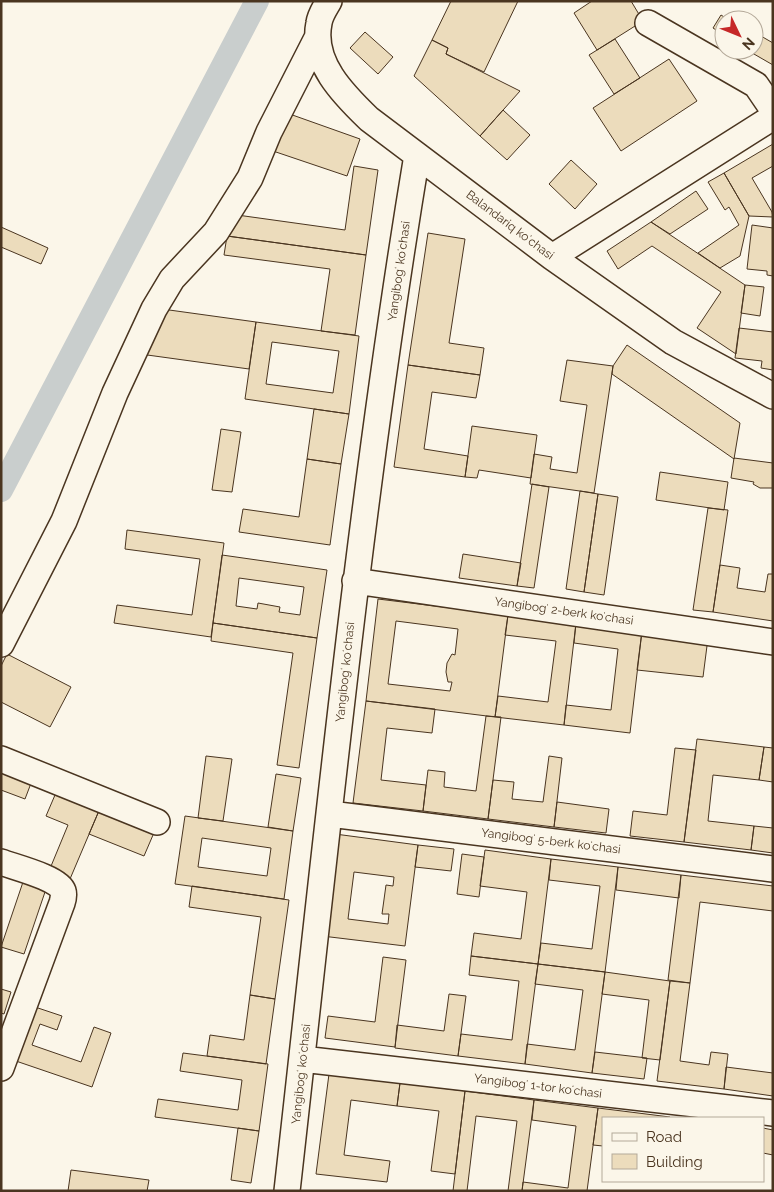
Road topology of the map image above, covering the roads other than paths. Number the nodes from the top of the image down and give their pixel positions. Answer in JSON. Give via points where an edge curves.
{"nodes":[{"id":1,"x":329,"y":1,"type":"edge"},
{"id":2,"x":648,"y":23,"type":"dead end"},
{"id":3,"x":318,"y":38,"type":"junction"},
{"id":4,"x":773,"y":110,"type":"edge"},
{"id":5,"x":773,"y":117,"type":"edge"},
{"id":6,"x":417,"y":155,"type":"junction"},
{"id":7,"x":552,"y":257,"type":"junction"},
{"id":8,"x":773,"y":396,"type":"edge"},
{"id":9,"x":356,"y":581,"type":"junction"},
{"id":10,"x":773,"y":642,"type":"edge"},
{"id":11,"x":1,"y":644,"type":"edge"},
{"id":12,"x":1,"y":759,"type":"edge"},
{"id":13,"x":330,"y":814,"type":"junction"},
{"id":14,"x":157,"y":822,"type":"dead end"},
{"id":15,"x":1,"y":862,"type":"edge"},
{"id":16,"x":773,"y":869,"type":"edge"},
{"id":17,"x":302,"y":1059,"type":"junction"},
{"id":18,"x":1,"y":1068,"type":"edge"},
{"id":19,"x":773,"y":1113,"type":"edge"},
{"id":20,"x":288,"y":1191,"type":"edge"}],
"edges":[{"from":1,"to":3,"type":"street","name":"Balandariq koʻchasi","via":[[319,21]]},
{"from":2,"to":4,"type":"street","via":[[756,85]]},
{"from":3,"to":6,"type":"street","name":"Balandariq koʻchasi","via":[[328,73],[353,104]]},
{"from":3,"to":11,"type":"street","via":[[269,132],[250,178],[216,232],[172,279],[154,309],[115,393],[64,521]]},
{"from":5,"to":7,"type":"street"},
{"from":6,"to":7,"type":"street","name":"Balandariq koʻchasi"},
{"from":6,"to":9,"type":"street","name":"Yangibogʻ koʻchasi"},
{"from":7,"to":8,"type":"street","name":"Balandariq koʻchasi","via":[[673,342]]},
{"from":9,"to":10,"type":"street","name":"Yangibogʻ 2-berk koʻchasi"},
{"from":9,"to":13,"type":"street","name":"Yangibogʻ koʻchasi"},
{"from":12,"to":14,"type":"street"},
{"from":13,"to":16,"type":"street","name":"Yangibogʻ 5-berk koʻchasi"},
{"from":13,"to":17,"type":"street","name":"Yangibogʻ koʻchasi"},
{"from":15,"to":18,"type":"street","via":[[59,885],[63,892],[62,903]]},
{"from":17,"to":19,"type":"street","name":"Yangibogʻ 1-tor koʻchasi"},
{"from":17,"to":20,"type":"street","name":"Yangibogʻ koʻchasi"}]}
